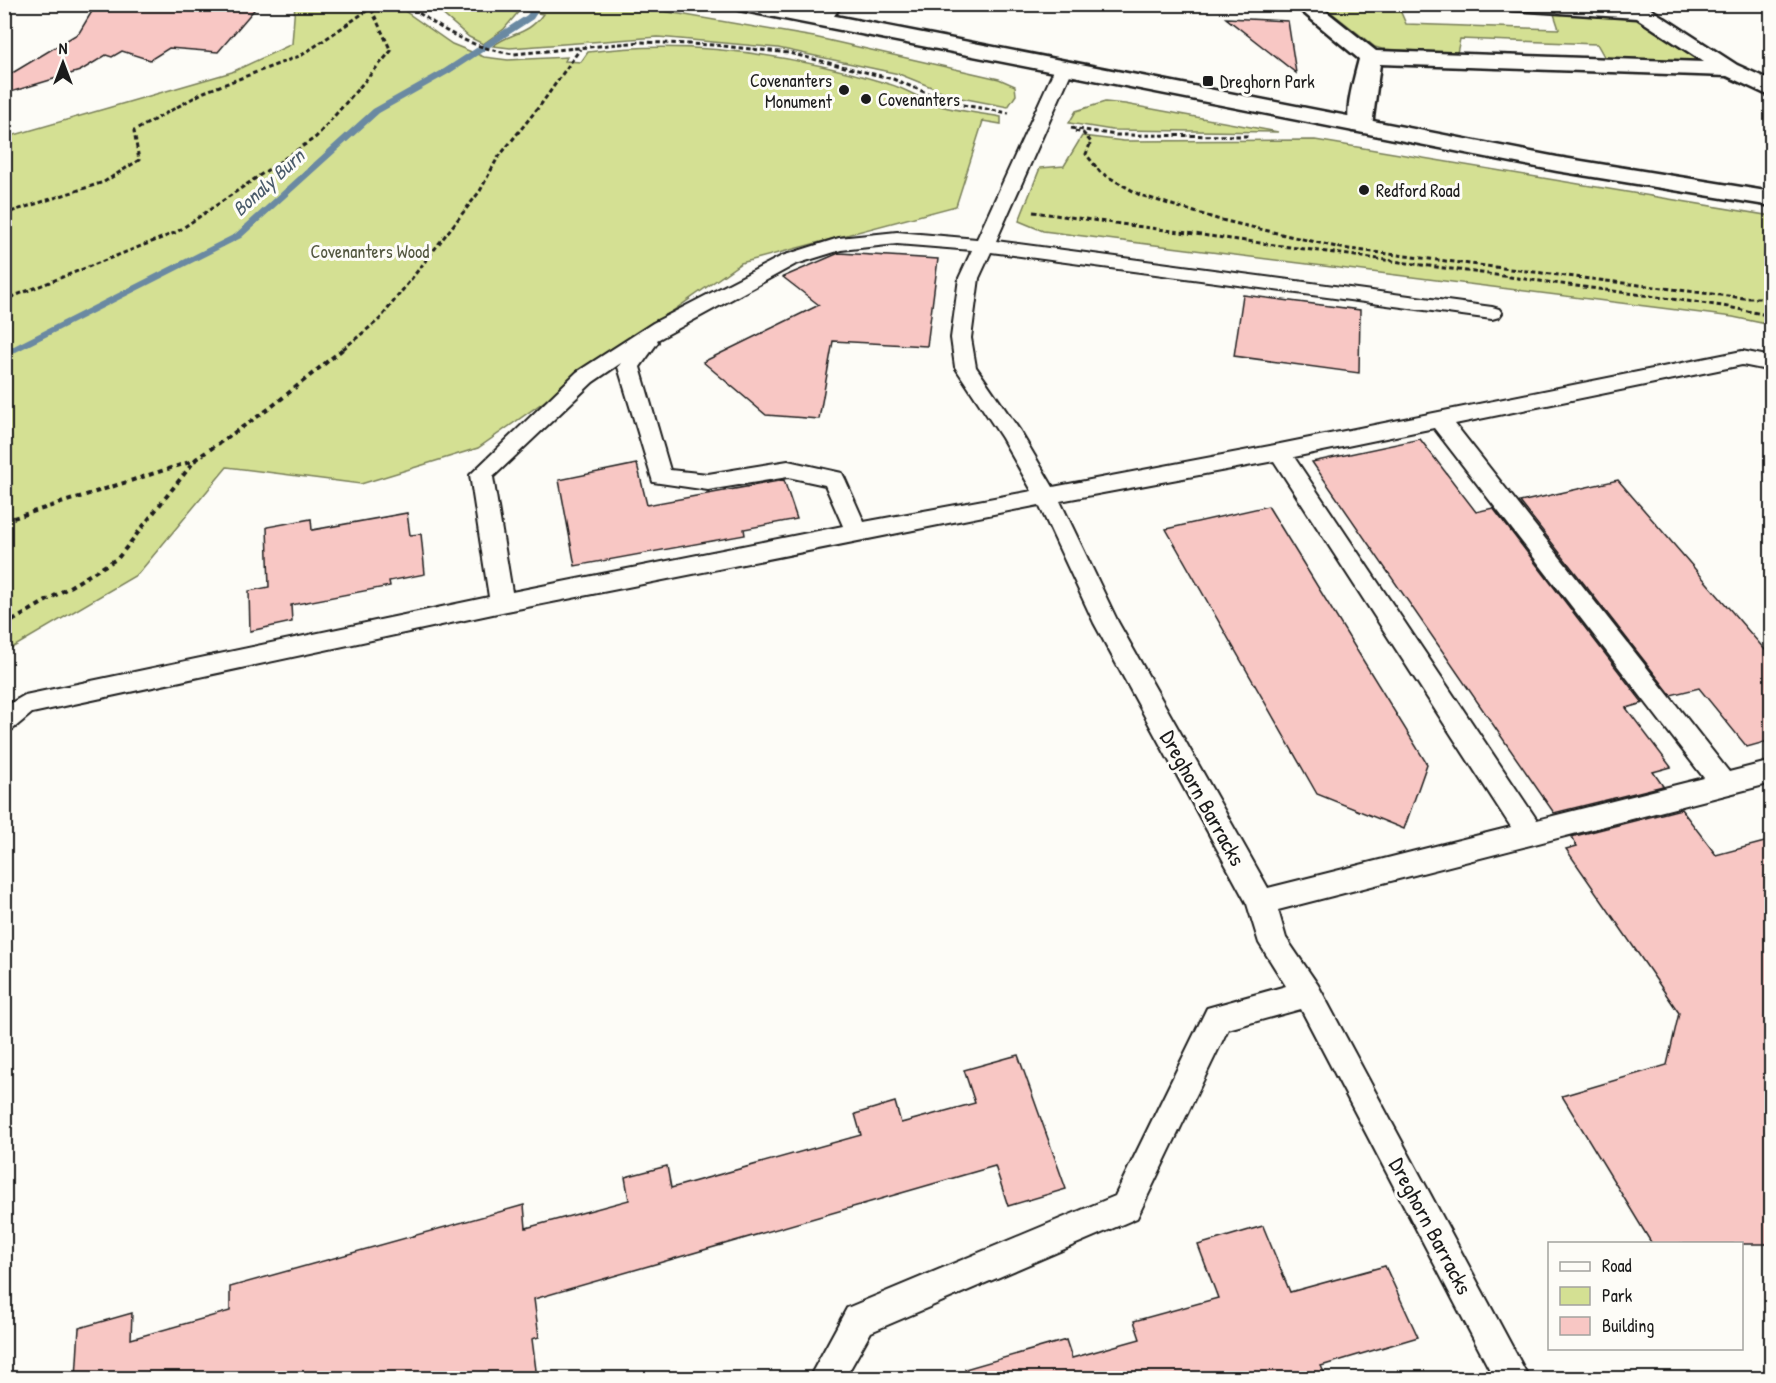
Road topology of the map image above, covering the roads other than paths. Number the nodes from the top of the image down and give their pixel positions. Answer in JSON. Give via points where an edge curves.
{"nodes":[{"id":1,"x":739,"y":4,"type":"edge"},
{"id":2,"x":1303,"y":4,"type":"edge"},
{"id":3,"x":1512,"y":4,"type":"edge"},
{"id":4,"x":827,"y":12,"type":"edge"},
{"id":5,"x":1370,"y":57,"type":"junction"},
{"id":6,"x":1064,"y":68,"type":"junction"},
{"id":7,"x":1731,"y":70,"type":"junction"},
{"id":8,"x":1772,"y":72,"type":"edge"},
{"id":9,"x":1772,"y":90,"type":"edge"},
{"id":10,"x":1360,"y":126,"type":"junction"},
{"id":11,"x":1772,"y":199,"type":"edge"},
{"id":12,"x":983,"y":245,"type":"junction"},
{"id":13,"x":1492,"y":313,"type":"dead end"},
{"id":14,"x":660,"y":328,"type":"junction"},
{"id":15,"x":1772,"y":364,"type":"edge"},
{"id":16,"x":1440,"y":420,"type":"junction"},
{"id":17,"x":1280,"y":452,"type":"junction"},
{"id":18,"x":1046,"y":495,"type":"junction"},
{"id":19,"x":857,"y":532,"type":"junction"},
{"id":20,"x":502,"y":603,"type":"junction"},
{"id":21,"x":4,"y":723,"type":"edge"},
{"id":22,"x":1772,"y":772,"type":"edge"},
{"id":23,"x":1724,"y":785,"type":"junction"},
{"id":24,"x":1531,"y":834,"type":"junction"},
{"id":25,"x":1261,"y":902,"type":"junction"},
{"id":26,"x":1308,"y":994,"type":"junction"},
{"id":27,"x":826,"y":1378,"type":"edge"},
{"id":28,"x":1512,"y":1378,"type":"edge"}],
"edges":[{"from":1,"to":4,"type":"main road"},
{"from":2,"to":5,"type":"main road"},
{"from":3,"to":7,"type":"main road","via":[[1642,12]]},
{"from":4,"to":6,"type":"main road"},
{"from":5,"to":7,"type":"main road"},
{"from":5,"to":10,"type":"main road"},
{"from":6,"to":10,"type":"main road"},
{"from":6,"to":12,"type":"lane","name":"Dreghorn Barracks","via":[[1048,122]]},
{"from":7,"to":8,"type":"main road"},
{"from":7,"to":9,"type":"main road"},
{"from":10,"to":11,"type":"main road","via":[[1557,164]]},
{"from":12,"to":13,"type":"lane"},
{"from":12,"to":14,"type":"lane","via":[[897,238],[839,243],[789,260]]},
{"from":12,"to":18,"type":"lane","name":"Dreghorn Barracks","via":[[969,278],[962,338],[966,367]]},
{"from":14,"to":19,"type":"lane","via":[[628,367],[661,477],[708,482],[788,469],[834,479]]},
{"from":14,"to":20,"type":"lane","via":[[585,377],[481,475]]},
{"from":15,"to":16,"type":"lane","via":[[1742,358]]},
{"from":16,"to":17,"type":"lane"},
{"from":16,"to":23,"type":"lane"},
{"from":17,"to":18,"type":"lane"},
{"from":17,"to":24,"type":"lane"},
{"from":18,"to":19,"type":"lane"},
{"from":18,"to":25,"type":"lane","name":"Dreghorn Barracks","via":[[1106,623]]},
{"from":19,"to":20,"type":"lane"},
{"from":20,"to":21,"type":"lane","via":[[25,705]]},
{"from":22,"to":23,"type":"lane"},
{"from":23,"to":24,"type":"lane"},
{"from":24,"to":25,"type":"lane"},
{"from":25,"to":26,"type":"lane","name":"Dreghorn Barracks","via":[[1273,943]]},
{"from":26,"to":27,"type":"lane","via":[[1218,1018],[1126,1207],[859,1320]]},
{"from":26,"to":28,"type":"lane","name":"Dreghorn Barracks"}]}
